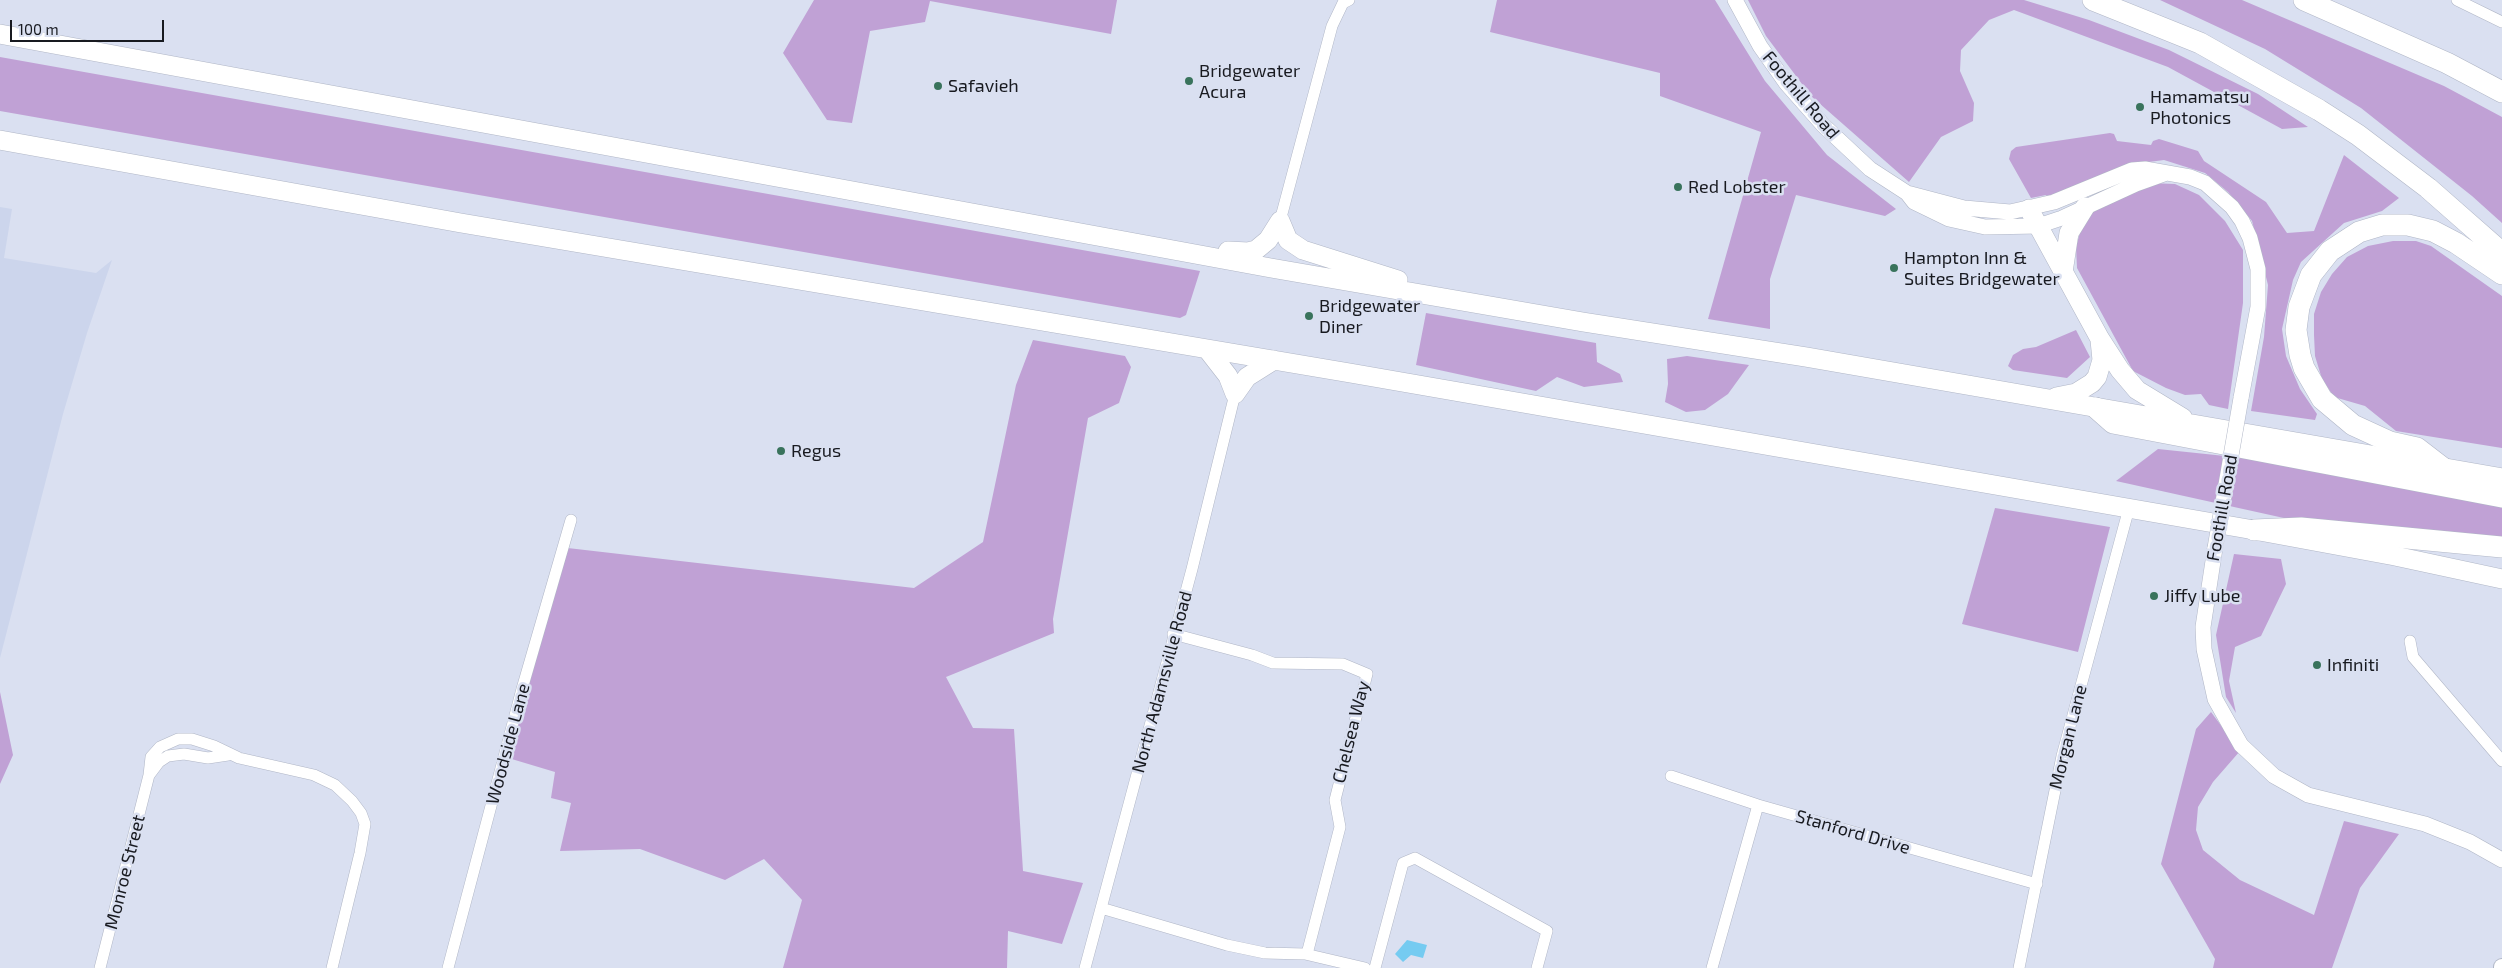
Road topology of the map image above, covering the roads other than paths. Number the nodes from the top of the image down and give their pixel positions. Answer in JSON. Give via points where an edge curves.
{"nodes":[{"id":1,"x":1349,"y":0,"type":"edge"},
{"id":2,"x":1735,"y":0,"type":"edge"},
{"id":3,"x":2093,"y":0,"type":"edge"},
{"id":4,"x":2304,"y":0,"type":"edge"},
{"id":5,"x":2457,"y":0,"type":"edge"},
{"id":6,"x":2502,"y":22,"type":"edge"},
{"id":7,"x":0,"y":34,"type":"edge"},
{"id":8,"x":2502,"y":92,"type":"edge"},
{"id":9,"x":0,"y":140,"type":"edge"},
{"id":10,"x":2165,"y":173,"type":"junction"},
{"id":11,"x":1907,"y":193,"type":"junction"},
{"id":12,"x":2084,"y":207,"type":"junction"},
{"id":13,"x":2029,"y":209,"type":"junction"},
{"id":14,"x":1280,"y":221,"type":"junction"},
{"id":15,"x":2038,"y":226,"type":"junction"},
{"id":16,"x":1171,"y":249,"type":"junction"},
{"id":17,"x":2502,"y":253,"type":"edge"},
{"id":18,"x":2063,"y":272,"type":"junction"},
{"id":19,"x":2502,"y":274,"type":"edge"},
{"id":20,"x":1449,"y":298,"type":"junction"},
{"id":21,"x":2100,"y":339,"type":"junction"},
{"id":22,"x":1207,"y":349,"type":"junction"},
{"id":23,"x":1274,"y":360,"type":"junction"},
{"id":24,"x":1235,"y":394,"type":"junction"},
{"id":25,"x":2036,"y":398,"type":"junction"},
{"id":26,"x":2096,"y":408,"type":"junction"},
{"id":27,"x":2194,"y":425,"type":"junction"},
{"id":28,"x":2443,"y":468,"type":"junction"},
{"id":29,"x":2502,"y":478,"type":"edge"},
{"id":30,"x":2502,"y":497,"type":"edge"},
{"id":31,"x":2129,"y":508,"type":"junction"},
{"id":32,"x":571,"y":520,"type":"dead end"},
{"id":33,"x":2254,"y":530,"type":"junction"},
{"id":34,"x":2502,"y":547,"type":"edge"},
{"id":35,"x":2502,"y":579,"type":"edge"},
{"id":36,"x":1174,"y":634,"type":"junction"},
{"id":37,"x":2410,"y":641,"type":"dead end"},
{"id":38,"x":2502,"y":760,"type":"edge"},
{"id":39,"x":1671,"y":776,"type":"dead end"},
{"id":40,"x":1758,"y":805,"type":"junction"},
{"id":41,"x":2502,"y":860,"type":"edge"},
{"id":42,"x":2037,"y":884,"type":"junction"},
{"id":43,"x":1101,"y":908,"type":"junction"},
{"id":44,"x":1307,"y":954,"type":"junction"},
{"id":45,"x":100,"y":968,"type":"edge"},
{"id":46,"x":332,"y":968,"type":"edge"},
{"id":47,"x":448,"y":968,"type":"edge"},
{"id":48,"x":1085,"y":968,"type":"edge"},
{"id":49,"x":1365,"y":968,"type":"edge"},
{"id":50,"x":1375,"y":968,"type":"edge"},
{"id":51,"x":1537,"y":968,"type":"edge"},
{"id":52,"x":1712,"y":968,"type":"edge"},
{"id":53,"x":2019,"y":968,"type":"edge"}],
"edges":[{"from":1,"to":14,"type":"street","via":[[1343,3],[1332,26]]},
{"from":2,"to":11,"type":"street","name":"Foothill Road","via":[[1760,46],[1804,105],[1870,169]]},
{"from":3,"to":17,"type":"highway","via":[[2200,43],[2319,110],[2428,188]]},
{"from":4,"to":8,"type":"highway","via":[[2430,55]]},
{"from":5,"to":6,"type":"street"},
{"from":7,"to":16,"type":"highway"},
{"from":9,"to":22,"type":"highway","via":[[461,223]]},
{"from":10,"to":12,"type":"street","name":"Foothill Road"},
{"from":10,"to":13,"type":"street","name":"Foothill Road","via":[[2132,170]]},
{"from":10,"to":41,"type":"street","name":"Foothill Road","bridge":true,"via":[[2205,183],[2232,206],[2250,238],[2258,269],[2258,300],[2203,627],[2204,649],[2215,699],[2241,745],[2274,776],[2308,795],[2425,824],[2470,842]]},
{"from":11,"to":13,"type":"street","name":"Foothill Road","via":[[1985,211]]},
{"from":11,"to":15,"type":"street","name":"Foothill Road","via":[[1914,202],[1931,212],[1967,224],[2011,228]]},
{"from":12,"to":15,"type":"street","name":"Foothill Road"},
{"from":12,"to":18,"type":"highway","via":[[2069,233]]},
{"from":13,"to":15,"type":"highway"},
{"from":14,"to":16,"type":"highway","via":[[1268,240],[1256,250]]},
{"from":14,"to":20,"type":"highway","via":[[1288,240],[1303,250]]},
{"from":15,"to":18,"type":"highway"},
{"from":16,"to":20,"type":"highway"},
{"from":18,"to":21,"type":"highway"},
{"from":19,"to":28,"type":"highway","via":[[2456,242],[2433,231],[2408,225],[2382,225],[2359,232],[2330,251],[2311,275],[2299,307],[2296,330],[2300,355],[2322,399],[2353,425],[2390,442],[2417,448]]},
{"from":20,"to":25,"type":"highway"},
{"from":21,"to":25,"type":"highway","via":[[2101,368],[2092,383],[2076,393]]},
{"from":21,"to":27,"type":"highway","via":[[2137,390]]},
{"from":22,"to":23,"type":"highway"},
{"from":22,"to":24,"type":"highway","via":[[1228,376]]},
{"from":23,"to":24,"type":"highway","via":[[1247,377]]},
{"from":23,"to":31,"type":"highway"},
{"from":24,"to":36,"type":"street","name":"North Adamsville Road","via":[[1209,507]]},
{"from":25,"to":26,"type":"highway"},
{"from":26,"to":27,"type":"highway"},
{"from":26,"to":30,"type":"highway","via":[[2112,422]]},
{"from":27,"to":28,"type":"highway"},
{"from":28,"to":29,"type":"highway"},
{"from":31,"to":33,"type":"highway"},
{"from":31,"to":42,"type":"street","name":"Morgan Lane","via":[[2062,756]]},
{"from":32,"to":47,"type":"street","name":"Woodside Lane","via":[[522,689]]},
{"from":33,"to":34,"type":"highway","via":[[2301,528]]},
{"from":33,"to":35,"type":"highway"},
{"from":36,"to":43,"type":"street","name":"North Adamsville Road"},
{"from":36,"to":44,"type":"street","name":"Chelsea Way","via":[[1273,663],[1343,664],[1367,674],[1335,800],[1340,827]]},
{"from":37,"to":38,"type":"street","via":[[2413,657]]},
{"from":39,"to":40,"type":"street","name":"Stanford Drive"},
{"from":40,"to":42,"type":"street","name":"Stanford Drive"},
{"from":40,"to":52,"type":"street"},
{"from":42,"to":53,"type":"street","name":"Morgan Lane"},
{"from":43,"to":44,"type":"street","via":[[1227,945],[1265,953]]},
{"from":43,"to":48,"type":"street","name":"North Adamsville Road"},
{"from":44,"to":49,"type":"street"},
{"from":45,"to":46,"type":"street","name":"Monroe Street","via":[[149,775],[168,756],[184,754],[208,758],[228,755],[314,776],[335,785],[361,813],[365,824],[360,853]]},
{"from":50,"to":51,"type":"street","via":[[1402,863],[1415,858],[1546,930]]}]}
